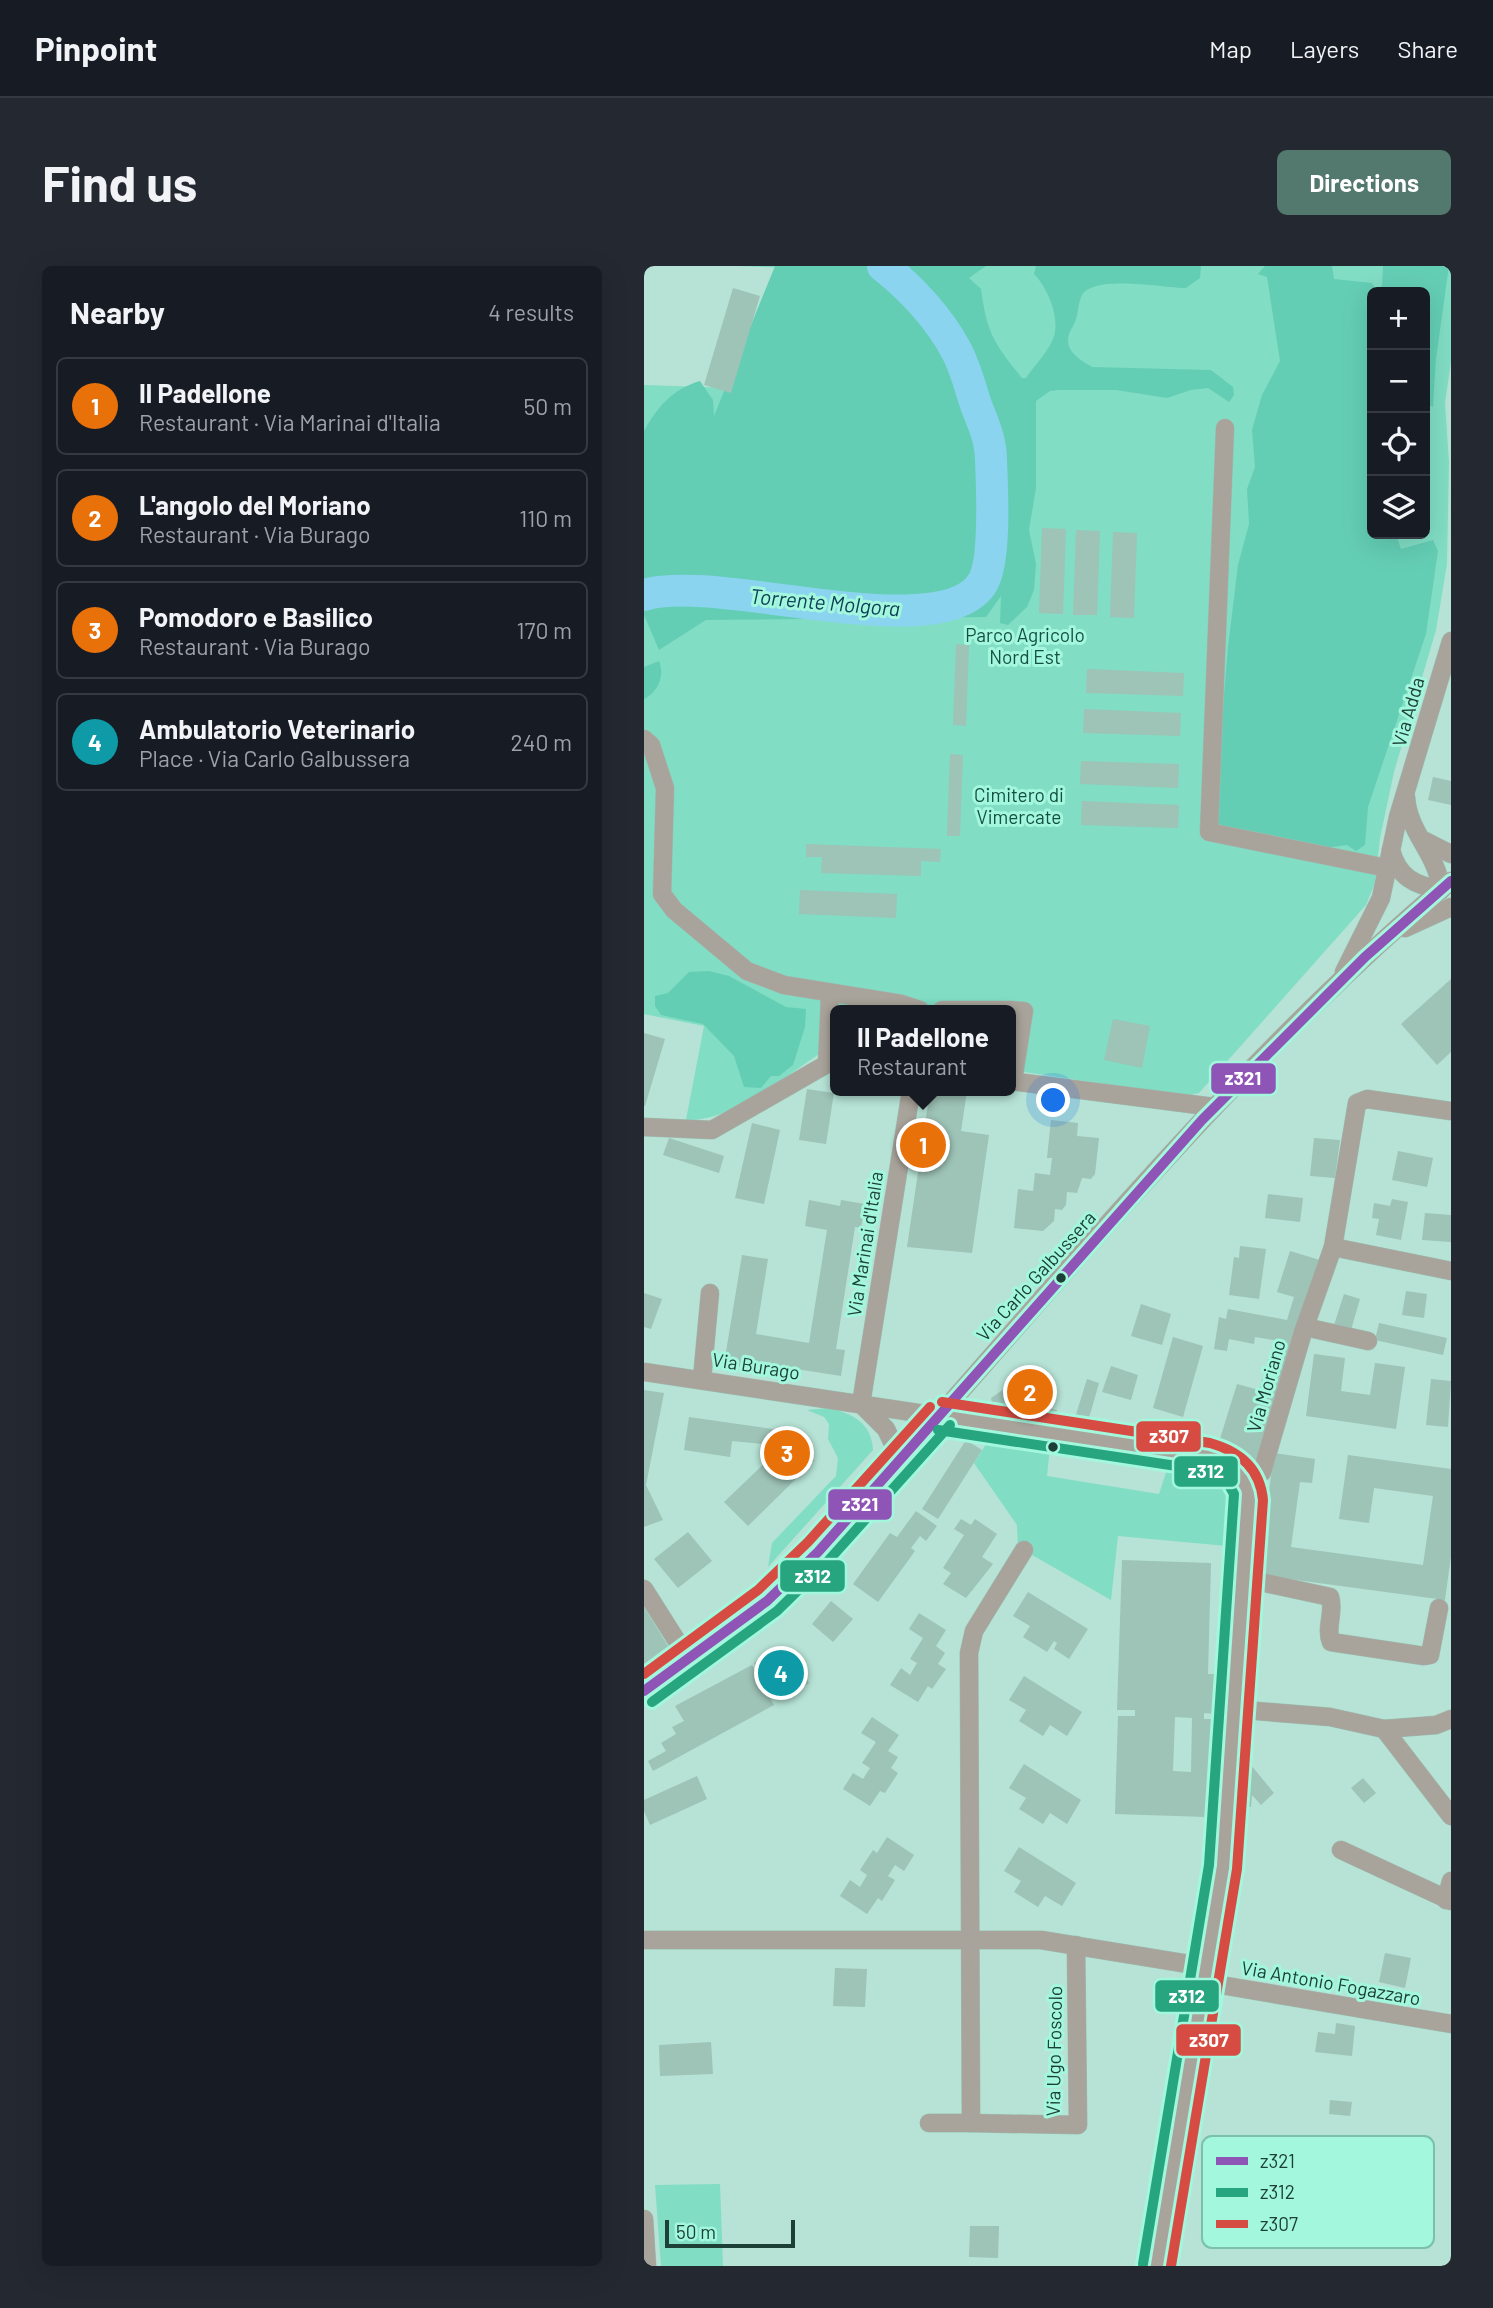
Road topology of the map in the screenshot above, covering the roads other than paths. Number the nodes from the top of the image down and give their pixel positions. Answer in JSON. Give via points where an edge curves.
{"nodes":[{"id":1,"x":1225,"y":428,"type":"dead end"},
{"id":2,"x":1451,"y":641,"type":"edge"},
{"id":3,"x":644,"y":739,"type":"edge"},
{"id":4,"x":1406,"y":794,"type":"junction"},
{"id":5,"x":1415,"y":831,"type":"junction"},
{"id":6,"x":1391,"y":849,"type":"junction"},
{"id":7,"x":1451,"y":854,"type":"edge"},
{"id":8,"x":1387,"y":868,"type":"junction"},
{"id":9,"x":1446,"y":885,"type":"edge"},
{"id":10,"x":1451,"y":907,"type":"edge"},
{"id":11,"x":1392,"y":933,"type":"junction"},
{"id":12,"x":1338,"y":985,"type":"junction"},
{"id":13,"x":830,"y":994,"type":"junction"},
{"id":14,"x":830,"y":1005,"type":"edge"},
{"id":15,"x":905,"y":1005,"type":"edge"},
{"id":16,"x":1016,"y":1010,"type":"edge"},
{"id":17,"x":1016,"y":1058,"type":"edge"},
{"id":18,"x":830,"y":1065,"type":"edge"},
{"id":19,"x":1016,"y":1082,"type":"edge"},
{"id":20,"x":910,"y":1096,"type":"edge"},
{"id":21,"x":1214,"y":1107,"type":"junction"},
{"id":22,"x":1451,"y":1111,"type":"edge"},
{"id":23,"x":644,"y":1127,"type":"edge"},
{"id":24,"x":1333,"y":1247,"type":"junction"},
{"id":25,"x":1451,"y":1271,"type":"edge"},
{"id":26,"x":710,"y":1293,"type":"dead end"},
{"id":27,"x":1305,"y":1327,"type":"junction"},
{"id":28,"x":1368,"y":1341,"type":"dead end"},
{"id":29,"x":644,"y":1372,"type":"edge"},
{"id":30,"x":702,"y":1379,"type":"junction"},
{"id":31,"x":861,"y":1404,"type":"junction"},
{"id":32,"x":940,"y":1416,"type":"junction"},
{"id":33,"x":901,"y":1461,"type":"junction"},
{"id":34,"x":1240,"y":1474,"type":"junction"},
{"id":35,"x":1024,"y":1550,"type":"dead end"},
{"id":36,"x":1242,"y":1578,"type":"junction"},
{"id":37,"x":644,"y":1589,"type":"edge"},
{"id":38,"x":1439,"y":1608,"type":"dead end"},
{"id":39,"x":689,"y":1660,"type":"junction"},
{"id":40,"x":666,"y":1676,"type":"junction"},
{"id":41,"x":644,"y":1685,"type":"edge"},
{"id":42,"x":644,"y":1691,"type":"edge"},
{"id":43,"x":1232,"y":1714,"type":"junction"},
{"id":44,"x":1451,"y":1719,"type":"edge"},
{"id":45,"x":1384,"y":1730,"type":"junction"},
{"id":46,"x":1451,"y":1816,"type":"edge"},
{"id":47,"x":1341,"y":1850,"type":"dead end"},
{"id":48,"x":1451,"y":1881,"type":"edge"},
{"id":49,"x":1448,"y":1900,"type":"edge"},
{"id":50,"x":644,"y":1940,"type":"edge"},
{"id":51,"x":968,"y":1940,"type":"junction"},
{"id":52,"x":1076,"y":1945,"type":"junction"},
{"id":53,"x":1206,"y":1973,"type":"junction"},
{"id":54,"x":1451,"y":2024,"type":"edge"},
{"id":55,"x":929,"y":2123,"type":"dead end"},
{"id":56,"x":971,"y":2123,"type":"junction"},
{"id":57,"x":644,"y":2219,"type":"edge"},
{"id":58,"x":647,"y":2266,"type":"edge"},
{"id":59,"x":1157,"y":2266,"type":"edge"}],
"edges":[{"from":1,"to":8,"type":"street","via":[[1209,832]]},
{"from":2,"to":4,"type":"street","name":"Via Adda"},
{"from":3,"to":13,"type":"street","via":[[651,745],[665,788],[662,894],[700,934],[747,971],[783,985]]},
{"from":4,"to":5,"type":"street","name":"Via Adda"},
{"from":4,"to":6,"type":"street","name":"Via Adda"},
{"from":5,"to":7,"type":"street","via":[[1432,847]]},
{"from":5,"to":9,"type":"street","name":"Via Adda"},
{"from":6,"to":8,"type":"street","name":"Via Adda"},
{"from":6,"to":9,"type":"street","via":[[1405,877],[1420,886]]},
{"from":8,"to":12,"type":"street","name":"Via Adda","via":[[1376,912]]},
{"from":9,"to":11,"type":"street","name":"Via Carlo Galbussera"},
{"from":10,"to":11,"type":"street"},
{"from":11,"to":12,"type":"street","name":"Via Carlo Galbussera"},
{"from":12,"to":21,"type":"street","name":"Via Carlo Galbussera"},
{"from":13,"to":14,"type":"street"},
{"from":13,"to":15,"type":"street"},
{"from":16,"to":17,"type":"street","via":[[1024,1011]]},
{"from":18,"to":23,"type":"street","via":[[712,1130]]},
{"from":19,"to":21,"type":"street"},
{"from":20,"to":31,"type":"street","name":"Via Marinai d'Italia"},
{"from":21,"to":32,"type":"street","name":"Via Carlo Galbussera"},
{"from":22,"to":24,"type":"street","name":"Via Moriano","via":[[1364,1099],[1356,1107]]},
{"from":24,"to":25,"type":"street"},
{"from":24,"to":27,"type":"street","name":"Via Moriano"},
{"from":26,"to":30,"type":"street"},
{"from":27,"to":28,"type":"street","name":"Via Moriano"},
{"from":27,"to":34,"type":"street","name":"Via Moriano","via":[[1262,1472]]},
{"from":29,"to":30,"type":"street","name":"Via Burago"},
{"from":30,"to":31,"type":"street","name":"Via Burago"},
{"from":31,"to":32,"type":"street","name":"Via Burago"},
{"from":31,"to":33,"type":"street","via":[[886,1429]]},
{"from":32,"to":33,"type":"street","name":"Via Carlo Galbussera"},
{"from":32,"to":34,"type":"street","name":"Via Burago","via":[[1206,1456],[1224,1461]]},
{"from":33,"to":39,"type":"street","name":"Via Carlo Galbussera","via":[[767,1601]]},
{"from":34,"to":36,"type":"street","via":[[1249,1499]]},
{"from":35,"to":51,"type":"street","via":[[974,1631],[969,1653]]},
{"from":36,"to":38,"type":"street","via":[[1330,1597],[1331,1642],[1430,1655]]},
{"from":36,"to":43,"type":"street"},
{"from":37,"to":39,"type":"street"},
{"from":39,"to":40,"type":"street","name":"Via Carlo Galbussera"},
{"from":40,"to":41,"type":"street","name":"Via Carlo Galbussera"},
{"from":40,"to":42,"type":"street"},
{"from":43,"to":45,"type":"street"},
{"from":43,"to":53,"type":"street","via":[[1223,1867]]},
{"from":44,"to":45,"type":"street"},
{"from":45,"to":46,"type":"street"},
{"from":47,"to":49,"type":"street"},
{"from":48,"to":49,"type":"street"},
{"from":50,"to":51,"type":"street"},
{"from":51,"to":52,"type":"street"},
{"from":51,"to":56,"type":"street"},
{"from":52,"to":53,"type":"street"},
{"from":52,"to":56,"type":"street","name":"Via Ugo Foscolo","via":[[1078,2124]]},
{"from":53,"to":54,"type":"street","name":"Via Antonio Fogazzaro","via":[[1215,1984]]},
{"from":53,"to":59,"type":"street"},
{"from":55,"to":56,"type":"street"},
{"from":57,"to":58,"type":"street"}]}
